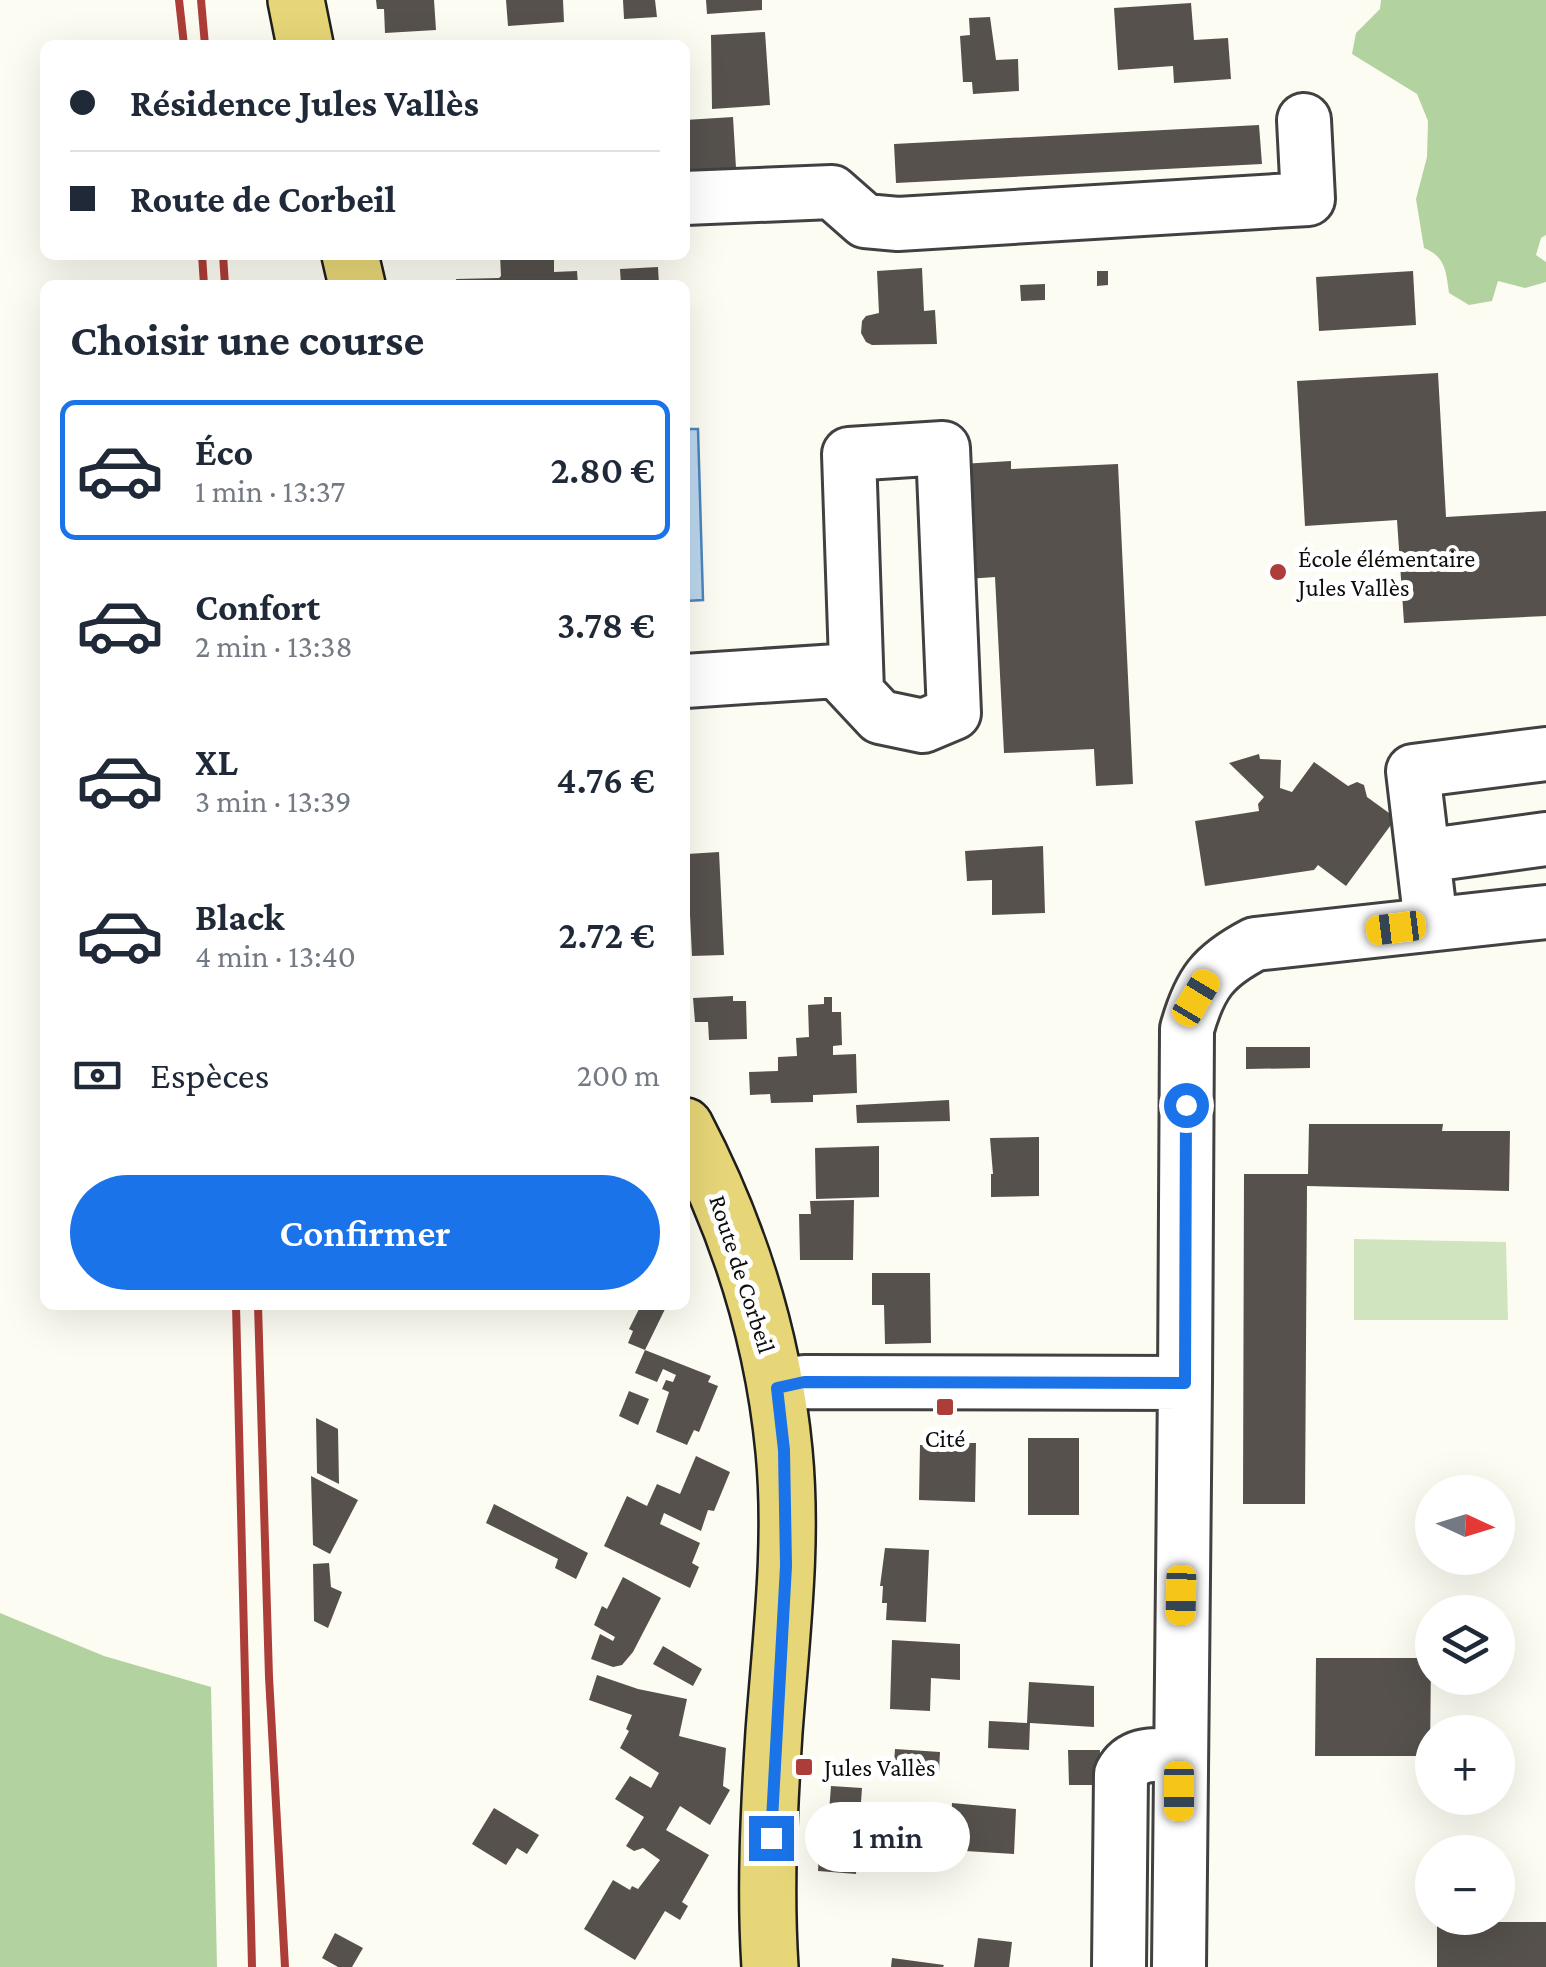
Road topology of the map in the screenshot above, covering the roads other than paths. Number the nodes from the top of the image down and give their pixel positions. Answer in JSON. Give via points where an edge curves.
{"nodes":[{"id":1,"x":296,"y":0,"type":"edge"},
{"id":2,"x":303,"y":40,"type":"edge"},
{"id":3,"x":1304,"y":120,"type":"dead end"},
{"id":4,"x":690,"y":198,"type":"edge"},
{"id":5,"x":690,"y":681,"type":"edge"},
{"id":6,"x":857,"y":692,"type":"junction"},
{"id":7,"x":1546,"y":754,"type":"edge"},
{"id":8,"x":1546,"y":840,"type":"edge"},
{"id":9,"x":1423,"y":856,"type":"junction"},
{"id":10,"x":1546,"y":912,"type":"edge"},
{"id":11,"x":1431,"y":924,"type":"junction"},
{"id":12,"x":690,"y":1136,"type":"edge"},
{"id":13,"x":1185,"y":1383,"type":"junction"},
{"id":14,"x":777,"y":1388,"type":"junction"},
{"id":15,"x":1179,"y":1756,"type":"junction"},
{"id":16,"x":770,"y":1967,"type":"edge"},
{"id":17,"x":1118,"y":1967,"type":"edge"},
{"id":18,"x":1179,"y":1967,"type":"edge"}],
"edges":[{"from":1,"to":2,"type":"main road"},
{"from":3,"to":4,"type":"street","via":[[1308,198],[898,224],[866,220],[832,192]]},
{"from":5,"to":6,"type":"street","via":[[836,671]]},
{"from":6,"to":6,"type":"street","via":[[880,717],[923,726],[954,713],[943,448],[848,454]]},
{"from":7,"to":9,"type":"street","via":[[1413,772]]},
{"from":8,"to":9,"type":"street"},
{"from":9,"to":11,"type":"street"},
{"from":10,"to":11,"type":"street"},
{"from":11,"to":13,"type":"street","via":[[1256,944],[1226,959],[1196,998],[1187,1029]]},
{"from":12,"to":14,"type":"main road","name":"Route de Corbeil","via":[[735,1235]]},
{"from":13,"to":14,"type":"street","via":[[804,1382]]},
{"from":13,"to":15,"type":"street"},
{"from":14,"to":16,"type":"main road","name":"Route de Corbeil","via":[[786,1566],[771,1799]]},
{"from":15,"to":17,"type":"street","via":[[1143,1754],[1121,1774]]},
{"from":15,"to":18,"type":"street"}]}
